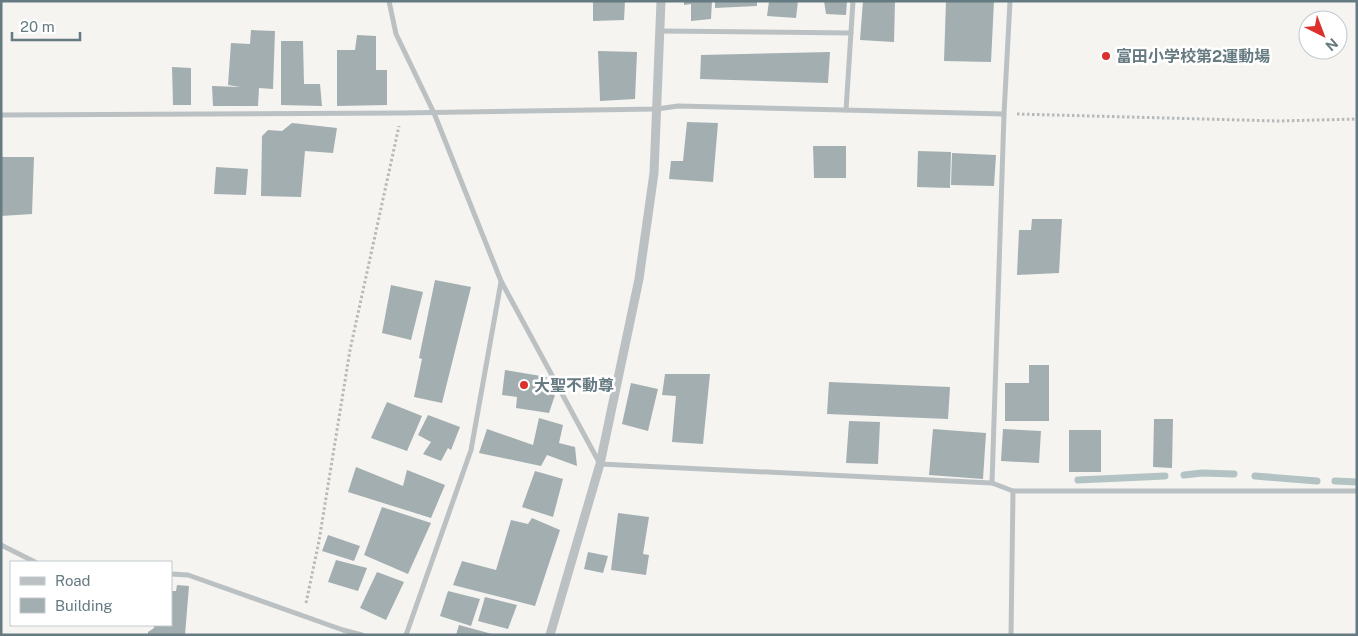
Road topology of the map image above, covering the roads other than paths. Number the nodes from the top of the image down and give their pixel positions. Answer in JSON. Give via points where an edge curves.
{"nodes":[{"id":1,"x":389,"y":1,"type":"edge"},
{"id":2,"x":662,"y":1,"type":"edge"},
{"id":3,"x":854,"y":1,"type":"edge"},
{"id":4,"x":1010,"y":1,"type":"edge"},
{"id":5,"x":660,"y":31,"type":"junction"},
{"id":6,"x":851,"y":33,"type":"junction"},
{"id":7,"x":657,"y":109,"type":"junction"},
{"id":8,"x":846,"y":110,"type":"junction"},
{"id":9,"x":434,"y":113,"type":"junction"},
{"id":10,"x":1004,"y":114,"type":"junction"},
{"id":11,"x":1,"y":115,"type":"edge"},
{"id":12,"x":501,"y":281,"type":"junction"},
{"id":13,"x":600,"y":464,"type":"junction"},
{"id":14,"x":992,"y":483,"type":"junction"},
{"id":15,"x":1357,"y":490,"type":"edge"},
{"id":16,"x":1013,"y":491,"type":"junction"},
{"id":17,"x":1,"y":545,"type":"edge"},
{"id":18,"x":33,"y":561,"type":"edge"},
{"id":19,"x":172,"y":574,"type":"edge"},
{"id":20,"x":362,"y":635,"type":"edge"},
{"id":21,"x":406,"y":635,"type":"edge"},
{"id":22,"x":550,"y":635,"type":"edge"},
{"id":23,"x":1011,"y":635,"type":"edge"}],
"edges":[{"from":1,"to":9,"type":"street","via":[[396,34]]},
{"from":2,"to":5,"type":"street"},
{"from":3,"to":6,"type":"street"},
{"from":4,"to":10,"type":"street"},
{"from":5,"to":6,"type":"street"},
{"from":5,"to":7,"type":"street"},
{"from":6,"to":8,"type":"street"},
{"from":7,"to":8,"type":"street","via":[[678,106]]},
{"from":7,"to":9,"type":"street"},
{"from":7,"to":13,"type":"street","via":[[654,173],[639,279]]},
{"from":8,"to":10,"type":"street"},
{"from":9,"to":11,"type":"street"},
{"from":9,"to":12,"type":"street"},
{"from":10,"to":14,"type":"street"},
{"from":12,"to":13,"type":"street"},
{"from":12,"to":21,"type":"street","via":[[471,450]]},
{"from":13,"to":14,"type":"street"},
{"from":13,"to":22,"type":"street"},
{"from":14,"to":16,"type":"street"},
{"from":15,"to":16,"type":"street"},
{"from":16,"to":23,"type":"street"},
{"from":17,"to":18,"type":"street"},
{"from":19,"to":20,"type":"street","via":[[188,575]]}]}
